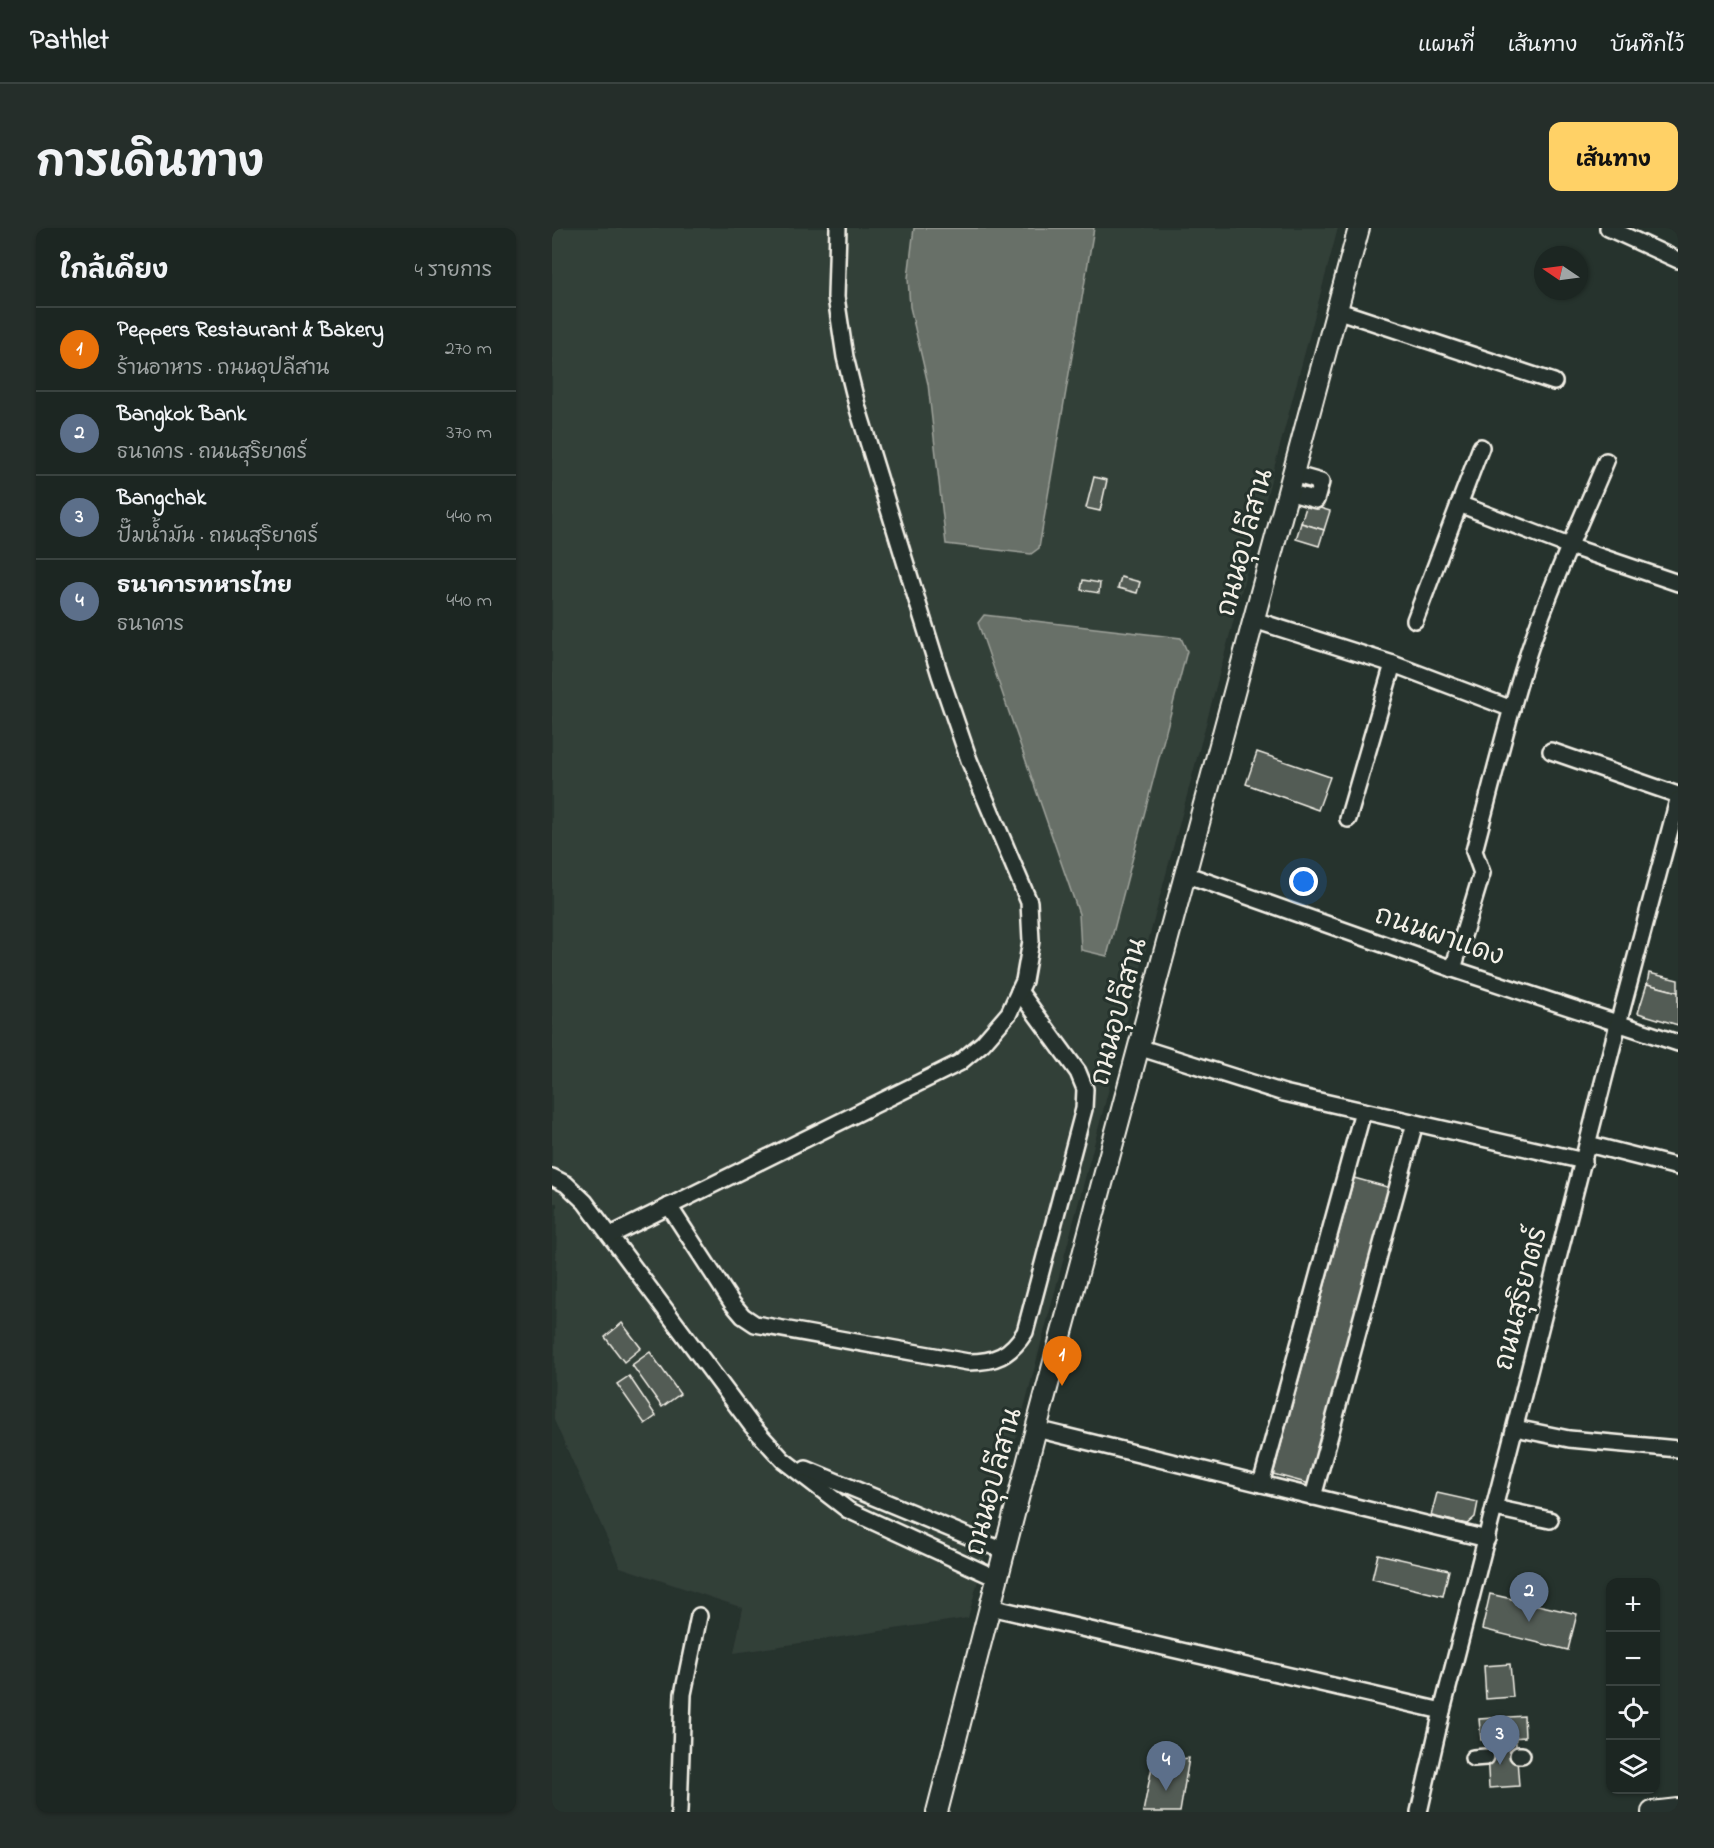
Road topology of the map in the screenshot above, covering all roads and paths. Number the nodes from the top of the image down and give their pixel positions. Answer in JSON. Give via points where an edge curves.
{"nodes":[{"id":1,"x":838,"y":228,"type":"edge"},
{"id":2,"x":1359,"y":228,"type":"edge"},
{"id":3,"x":1608,"y":228,"type":"edge"},
{"id":4,"x":1678,"y":260,"type":"edge"},
{"id":5,"x":1336,"y":310,"type":"junction"},
{"id":6,"x":1554,"y":382,"type":"dead end"},
{"id":7,"x":1481,"y":447,"type":"dead end"},
{"id":8,"x":1606,"y":461,"type":"dead end"},
{"id":9,"x":1458,"y":504,"type":"junction"},
{"id":10,"x":1569,"y":546,"type":"junction"},
{"id":11,"x":1678,"y":583,"type":"edge"},
{"id":12,"x":1254,"y":620,"type":"junction"},
{"id":13,"x":1415,"y":620,"type":"dead end"},
{"id":14,"x":1393,"y":664,"type":"junction"},
{"id":15,"x":1512,"y":710,"type":"junction"},
{"id":16,"x":1551,"y":751,"type":"dead end"},
{"id":17,"x":1678,"y":795,"type":"edge"},
{"id":18,"x":1678,"y":800,"type":"edge"},
{"id":19,"x":1348,"y":819,"type":"dead end"},
{"id":20,"x":1674,"y":827,"type":"edge"},
{"id":21,"x":1185,"y":874,"type":"junction"},
{"id":22,"x":1453,"y":969,"type":"junction"},
{"id":23,"x":1019,"y":991,"type":"junction"},
{"id":24,"x":1618,"y":1024,"type":"junction"},
{"id":25,"x":1678,"y":1043,"type":"edge"},
{"id":26,"x":1138,"y":1047,"type":"junction"},
{"id":27,"x":1363,"y":1111,"type":"junction"},
{"id":28,"x":1415,"y":1123,"type":"junction"},
{"id":29,"x":1588,"y":1144,"type":"junction"},
{"id":30,"x":1584,"y":1161,"type":"junction"},
{"id":31,"x":1678,"y":1167,"type":"edge"},
{"id":32,"x":552,"y":1177,"type":"edge"},
{"id":33,"x":669,"y":1206,"type":"junction"},
{"id":34,"x":610,"y":1235,"type":"junction"},
{"id":35,"x":1515,"y":1428,"type":"junction"},
{"id":36,"x":1036,"y":1429,"type":"junction"},
{"id":37,"x":1678,"y":1449,"type":"edge"},
{"id":38,"x":783,"y":1460,"type":"junction"},
{"id":39,"x":1261,"y":1484,"type":"junction"},
{"id":40,"x":1313,"y":1497,"type":"junction"},
{"id":41,"x":1495,"y":1508,"type":"junction"},
{"id":42,"x":1550,"y":1520,"type":"dead end"},
{"id":43,"x":1487,"y":1539,"type":"junction"},
{"id":44,"x":1005,"y":1551,"type":"junction"},
{"id":45,"x":998,"y":1579,"type":"junction"},
{"id":46,"x":990,"y":1607,"type":"junction"},
{"id":47,"x":699,"y":1616,"type":"dead end"},
{"id":48,"x":1442,"y":1711,"type":"junction"},
{"id":49,"x":1678,"y":1809,"type":"edge"},
{"id":50,"x":679,"y":1812,"type":"edge"},
{"id":51,"x":938,"y":1812,"type":"edge"},
{"id":52,"x":1419,"y":1812,"type":"edge"},
{"id":53,"x":1652,"y":1812,"type":"edge"}],
"edges":[{"from":1,"to":23,"type":"street","via":[[836,297],[858,409],[969,760],[1029,903],[1031,941]]},
{"from":2,"to":5,"type":"main road","name":"ถนนอุปลีสาน"},
{"from":3,"to":4,"type":"street"},
{"from":5,"to":6,"type":"street"},
{"from":5,"to":12,"type":"main road","name":"ถนนอุปลีสาน"},
{"from":7,"to":9,"type":"street"},
{"from":8,"to":10,"type":"street"},
{"from":9,"to":10,"type":"street"},
{"from":9,"to":13,"type":"street"},
{"from":10,"to":11,"type":"street"},
{"from":10,"to":15,"type":"street"},
{"from":12,"to":14,"type":"street"},
{"from":12,"to":21,"type":"main road","name":"ถนนอุปลีสาน"},
{"from":14,"to":15,"type":"street"},
{"from":14,"to":19,"type":"street"},
{"from":15,"to":22,"type":"street","via":[[1474,851],[1482,873]]},
{"from":16,"to":17,"type":"street"},
{"from":18,"to":20,"type":"street","name":"ถนนสุริยาตร์"},
{"from":20,"to":24,"type":"street","name":"ถนนสุริยาตร์"},
{"from":21,"to":22,"type":"street","name":"ถนนผาแดง"},
{"from":21,"to":26,"type":"main road","name":"ถนนอุปลีสาน"},
{"from":22,"to":24,"type":"street","name":"ถนนผาแดง"},
{"from":23,"to":33,"type":"street","via":[[1003,1020],[958,1063]]},
{"from":23,"to":33,"type":"street","via":[[1078,1072],[1085,1089],[1084,1109],[1025,1332],[1016,1347],[1003,1357],[968,1362],[755,1324],[732,1303]]},
{"from":24,"to":25,"type":"street","name":"ถนนผาแดง"},
{"from":24,"to":29,"type":"street","name":"ถนนสุริยาตร์"},
{"from":26,"to":27,"type":"street","via":[[1284,1093]]},
{"from":26,"to":36,"type":"main road","name":"ถนนอุปลีสาน"},
{"from":27,"to":28,"type":"street"},
{"from":27,"to":39,"type":"street"},
{"from":28,"to":30,"type":"street"},
{"from":28,"to":40,"type":"street"},
{"from":29,"to":30,"type":"street","name":"ถนนสุริยาตร์"},
{"from":29,"to":31,"type":"street"},
{"from":30,"to":35,"type":"street","name":"ถนนสุริยาตร์"},
{"from":32,"to":34,"type":"street","via":[[585,1202]]},
{"from":33,"to":34,"type":"street"},
{"from":34,"to":38,"type":"street","via":[[752,1426]]},
{"from":35,"to":37,"type":"street","via":[[1569,1439]]},
{"from":35,"to":41,"type":"street","name":"ถนนสุริยาตร์"},
{"from":36,"to":39,"type":"street"},
{"from":36,"to":44,"type":"main road","name":"ถนนอุปลีสาน"},
{"from":38,"to":44,"type":"street"},
{"from":38,"to":45,"type":"street","via":[[848,1509]]},
{"from":39,"to":40,"type":"street"},
{"from":40,"to":43,"type":"street"},
{"from":41,"to":42,"type":"street"},
{"from":41,"to":43,"type":"street","name":"ถนนสุริยาตร์"},
{"from":43,"to":48,"type":"street","name":"ถนนสุริยาตร์"},
{"from":44,"to":45,"type":"main road","name":"ถนนอุปลีสาน"},
{"from":45,"to":46,"type":"main road","name":"ถนนอุปลีสาน"},
{"from":46,"to":48,"type":"street"},
{"from":46,"to":51,"type":"main road","name":"ถนนอุปลีสาน"},
{"from":47,"to":50,"type":"street","via":[[683,1694]]},
{"from":48,"to":52,"type":"street","name":"ถนนสุริยาตร์"},
{"from":49,"to":53,"type":"main road"}]}
